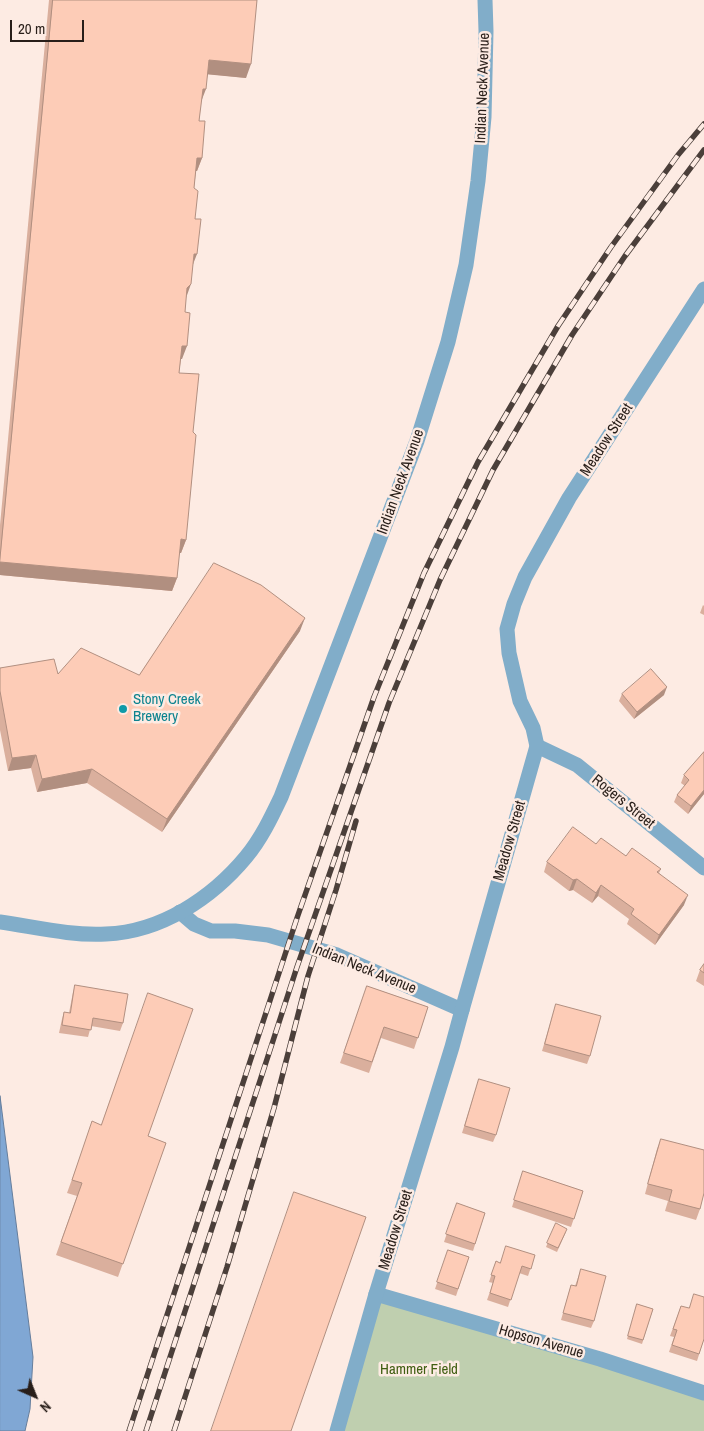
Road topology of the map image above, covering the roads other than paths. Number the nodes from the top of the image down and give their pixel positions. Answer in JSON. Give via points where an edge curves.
{"nodes":[{"id":1,"x":485,"y":0,"type":"edge"},
{"id":2,"x":704,"y":288,"type":"edge"},
{"id":3,"x":537,"y":746,"type":"junction"},
{"id":4,"x":704,"y":868,"type":"edge"},
{"id":5,"x":180,"y":912,"type":"junction"},
{"id":6,"x":0,"y":922,"type":"edge"},
{"id":7,"x":462,"y":1010,"type":"junction"},
{"id":8,"x":376,"y":1294,"type":"junction"},
{"id":9,"x":704,"y":1393,"type":"edge"},
{"id":10,"x":337,"y":1431,"type":"edge"}],
"edges":[{"from":1,"to":5,"type":"street","name":"Indian Neck Avenue","via":[[484,117],[466,264],[448,342],[417,441],[281,798],[247,856],[215,888]]},
{"from":2,"to":3,"type":"street","name":"Meadow Street","via":[[569,498],[525,577],[514,604],[508,629],[509,652],[520,701],[533,728]]},
{"from":3,"to":4,"type":"street","name":"Rogers Street","via":[[577,765]]},
{"from":3,"to":7,"type":"street","name":"Meadow Street"},
{"from":5,"to":6,"type":"street","name":"Indian Neck Avenue","via":[[134,930],[107,934],[71,933]]},
{"from":5,"to":7,"type":"street","name":"Indian Neck Avenue","via":[[194,924],[211,931],[268,934],[337,955]]},
{"from":7,"to":8,"type":"street","name":"Meadow Street"},
{"from":8,"to":9,"type":"street","name":"Hopson Avenue"},
{"from":8,"to":10,"type":"street","name":"Meadow Street"}]}
